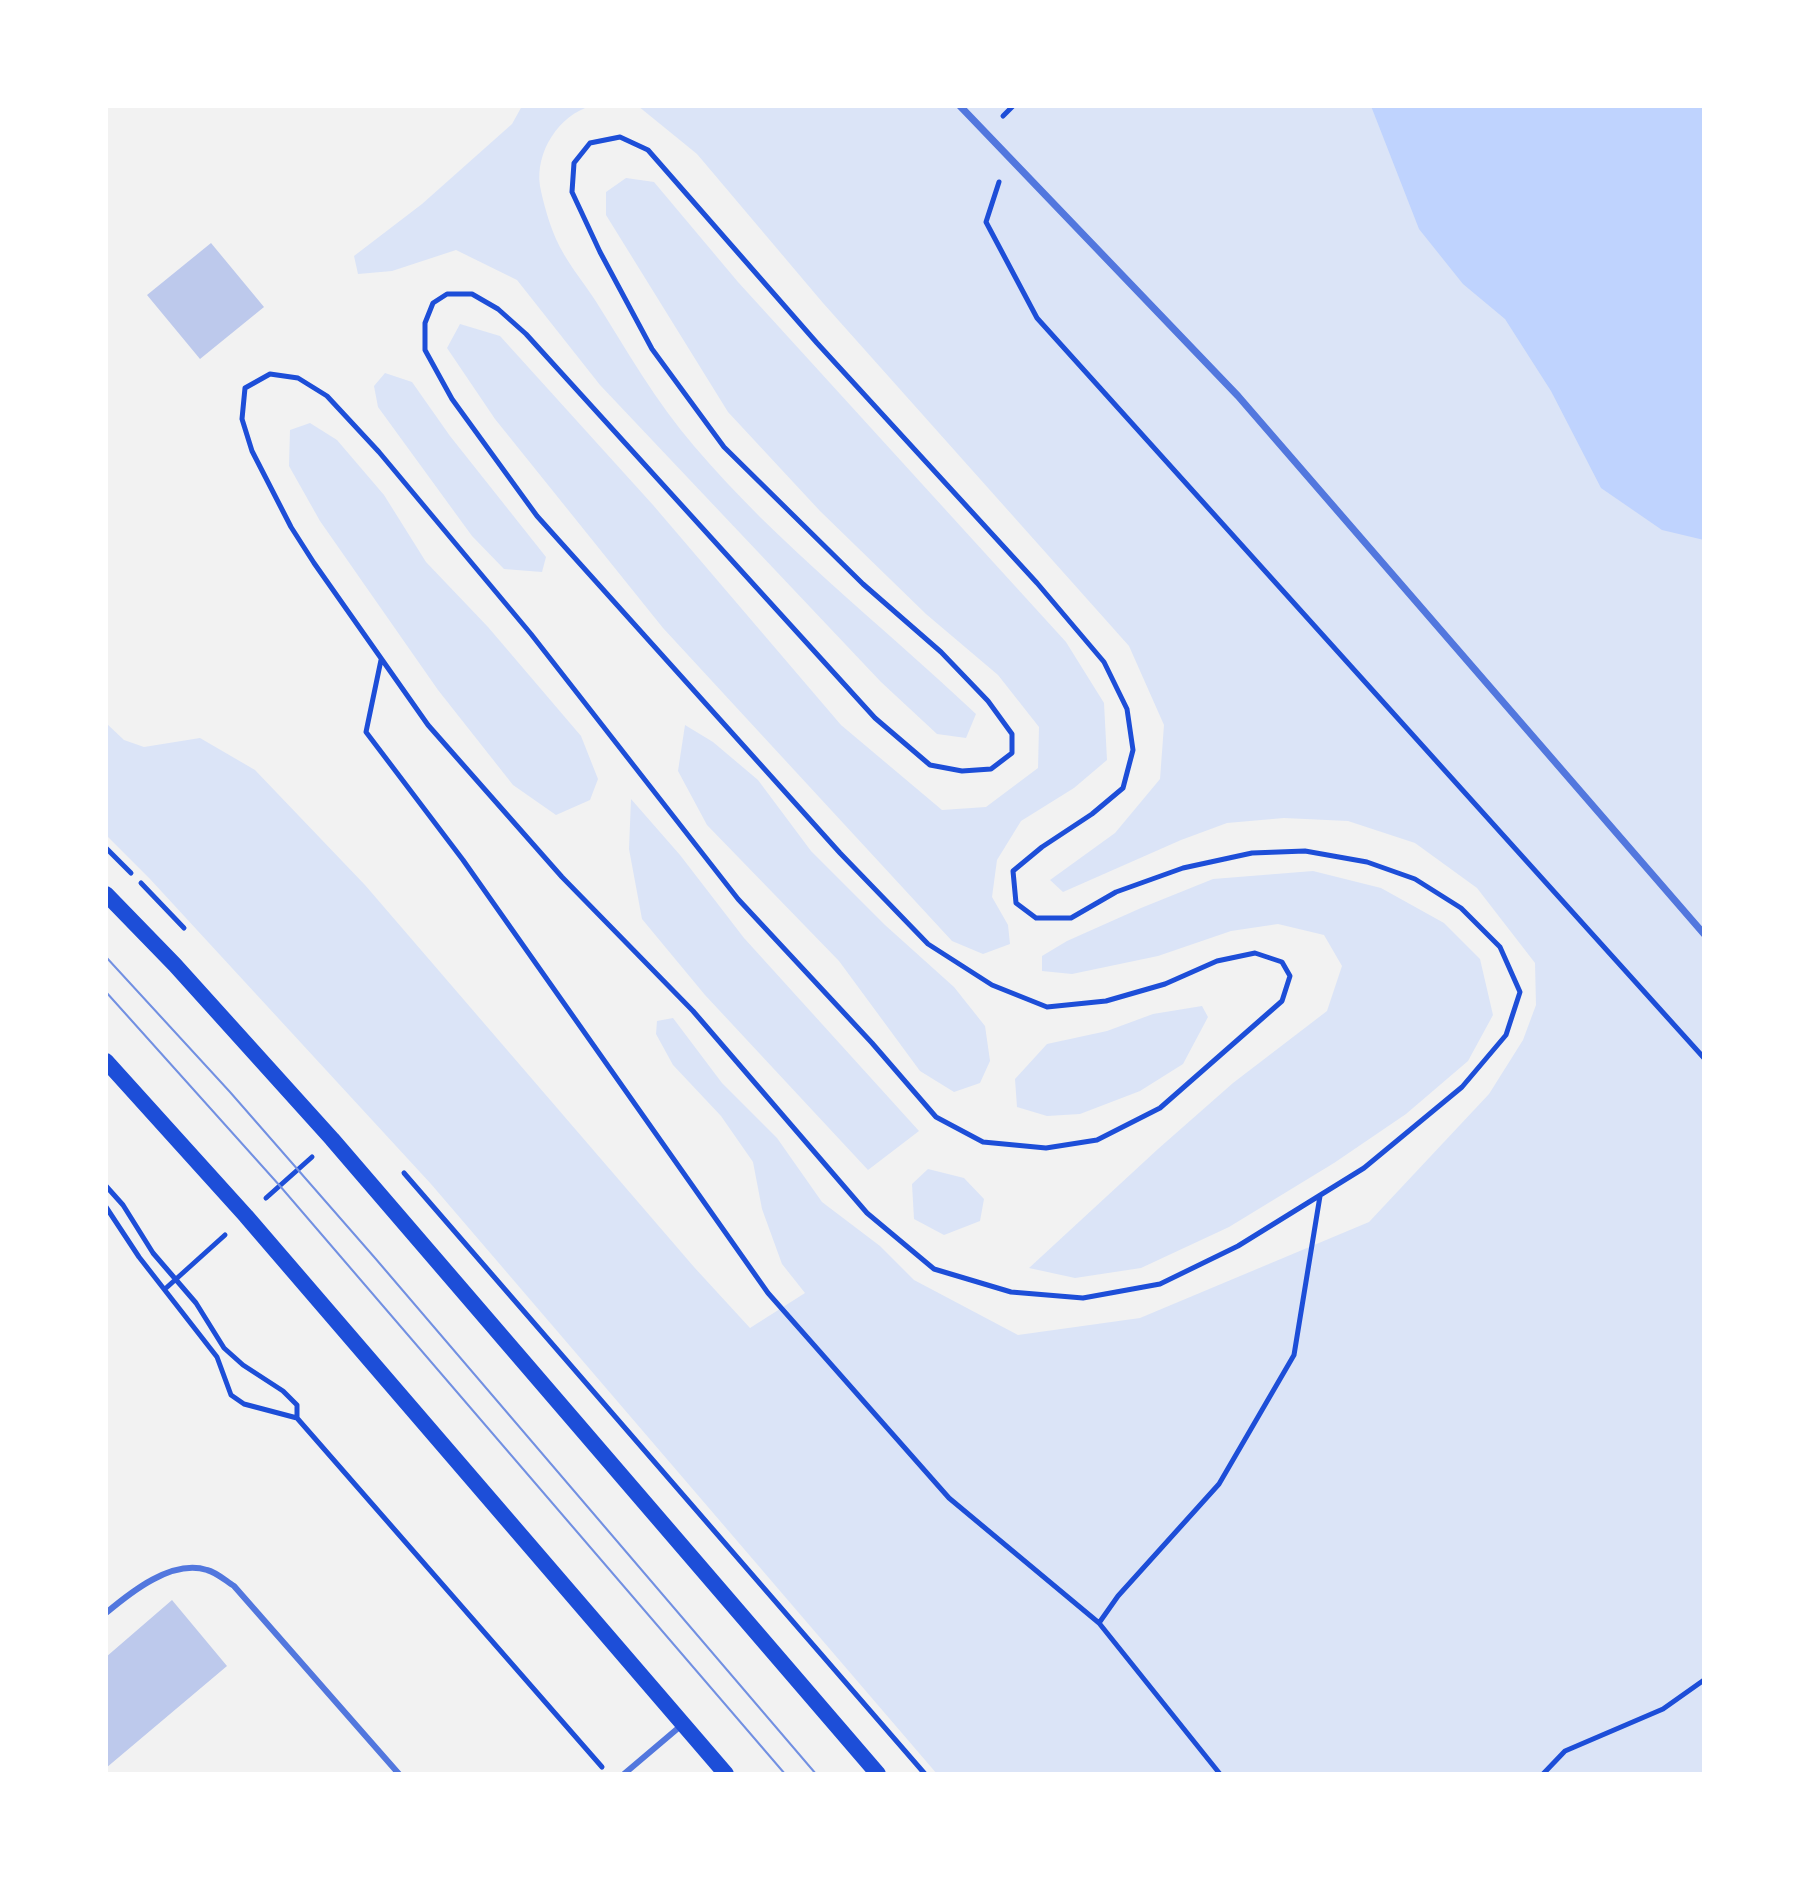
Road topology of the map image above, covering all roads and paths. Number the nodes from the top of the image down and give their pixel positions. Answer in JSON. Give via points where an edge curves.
{"nodes":[{"id":1,"x":960,"y":106,"type":"edge"},
{"id":2,"x":1007,"y":155,"type":"junction"},
{"id":3,"x":381,"y":659,"type":"junction"},
{"id":4,"x":106,"y":894,"type":"edge"},
{"id":5,"x":1704,"y":934,"type":"edge"},
{"id":6,"x":1704,"y":1058,"type":"edge"},
{"id":7,"x":106,"y":1061,"type":"edge"},
{"id":8,"x":316,"y":1153,"type":"dead end"},
{"id":9,"x":106,"y":1186,"type":"edge"},
{"id":10,"x":1320,"y":1195,"type":"junction"},
{"id":11,"x":261,"y":1203,"type":"dead end"},
{"id":12,"x":106,"y":1207,"type":"edge"},
{"id":13,"x":229,"y":1232,"type":"dead end"},
{"id":14,"x":177,"y":1279,"type":"junction"},
{"id":15,"x":165,"y":1289,"type":"junction"},
{"id":16,"x":297,"y":1418,"type":"junction"},
{"id":17,"x":106,"y":1613,"type":"edge"},
{"id":18,"x":1099,"y":1623,"type":"junction"},
{"id":19,"x":1704,"y":1680,"type":"edge"},
{"id":20,"x":683,"y":1724,"type":"junction"},
{"id":21,"x":399,"y":1774,"type":"edge"},
{"id":22,"x":607,"y":1774,"type":"edge"},
{"id":23,"x":624,"y":1774,"type":"edge"},
{"id":24,"x":726,"y":1774,"type":"edge"},
{"id":25,"x":878,"y":1774,"type":"edge"},
{"id":26,"x":1220,"y":1774,"type":"edge"},
{"id":27,"x":1543,"y":1774,"type":"edge"}],
"edges":[{"from":1,"to":2,"type":"street"},
{"from":2,"to":5,"type":"street","via":[[1238,396]]},
{"from":2,"to":6,"type":"path","via":[[986,222],[1037,318]]},
{"from":3,"to":10,"type":"path","via":[[428,725],[562,877],[693,1011],[867,1213],[934,1269],[1011,1292],[1083,1298],[1160,1284],[1238,1246]]},
{"from":3,"to":10,"type":"path","via":[[299,539],[252,451],[242,419],[245,388],[270,374],[298,378],[327,396],[379,452],[531,634],[738,899],[936,1117],[983,1142],[1046,1148],[1097,1140],[1160,1108],[1282,1001],[1290,976],[1282,962],[1255,953],[1217,961],[1165,984],[1106,1001],[1047,1007],[992,985],[928,944],[537,516],[452,399],[425,350],[425,323],[433,303],[447,294],[472,294],[526,334],[875,718],[930,765],[991,769],[1012,753],[1012,734],[988,701],[724,447],[652,349],[572,192],[574,163],[590,143],[620,137],[648,150],[1047,594],[1104,662],[1127,709],[1133,750],[1123,788],[1013,871],[1016,903],[1036,918],[1071,918],[1116,892],[1183,868],[1252,853],[1305,851],[1367,862],[1415,879],[1461,908],[1500,947],[1520,992],[1506,1035],[1462,1087],[1364,1168]]},
{"from":3,"to":18,"type":"path","via":[[366,732],[463,860],[768,1293],[949,1498]]},
{"from":4,"to":25,"type":"main road","via":[[332,1139]]},
{"from":7,"to":20,"type":"main road"},
{"from":8,"to":11,"type":"path"},
{"from":9,"to":14,"type":"path"},
{"from":10,"to":18,"type":"path","via":[[1294,1355],[1219,1484]]},
{"from":12,"to":15,"type":"path"},
{"from":13,"to":14,"type":"path"},
{"from":14,"to":15,"type":"path"},
{"from":14,"to":16,"type":"path","via":[[224,1348],[283,1391],[297,1405]]},
{"from":15,"to":16,"type":"path","via":[[217,1357],[231,1395],[244,1404]]},
{"from":16,"to":22,"type":"path"},
{"from":17,"to":21,"type":"lane","via":[[140,1585],[184,1568],[208,1570],[234,1586]]},
{"from":18,"to":26,"type":"path"},
{"from":19,"to":27,"type":"path","via":[[1663,1709],[1565,1751]]},
{"from":20,"to":23,"type":"lane"},
{"from":20,"to":24,"type":"main road"}]}
